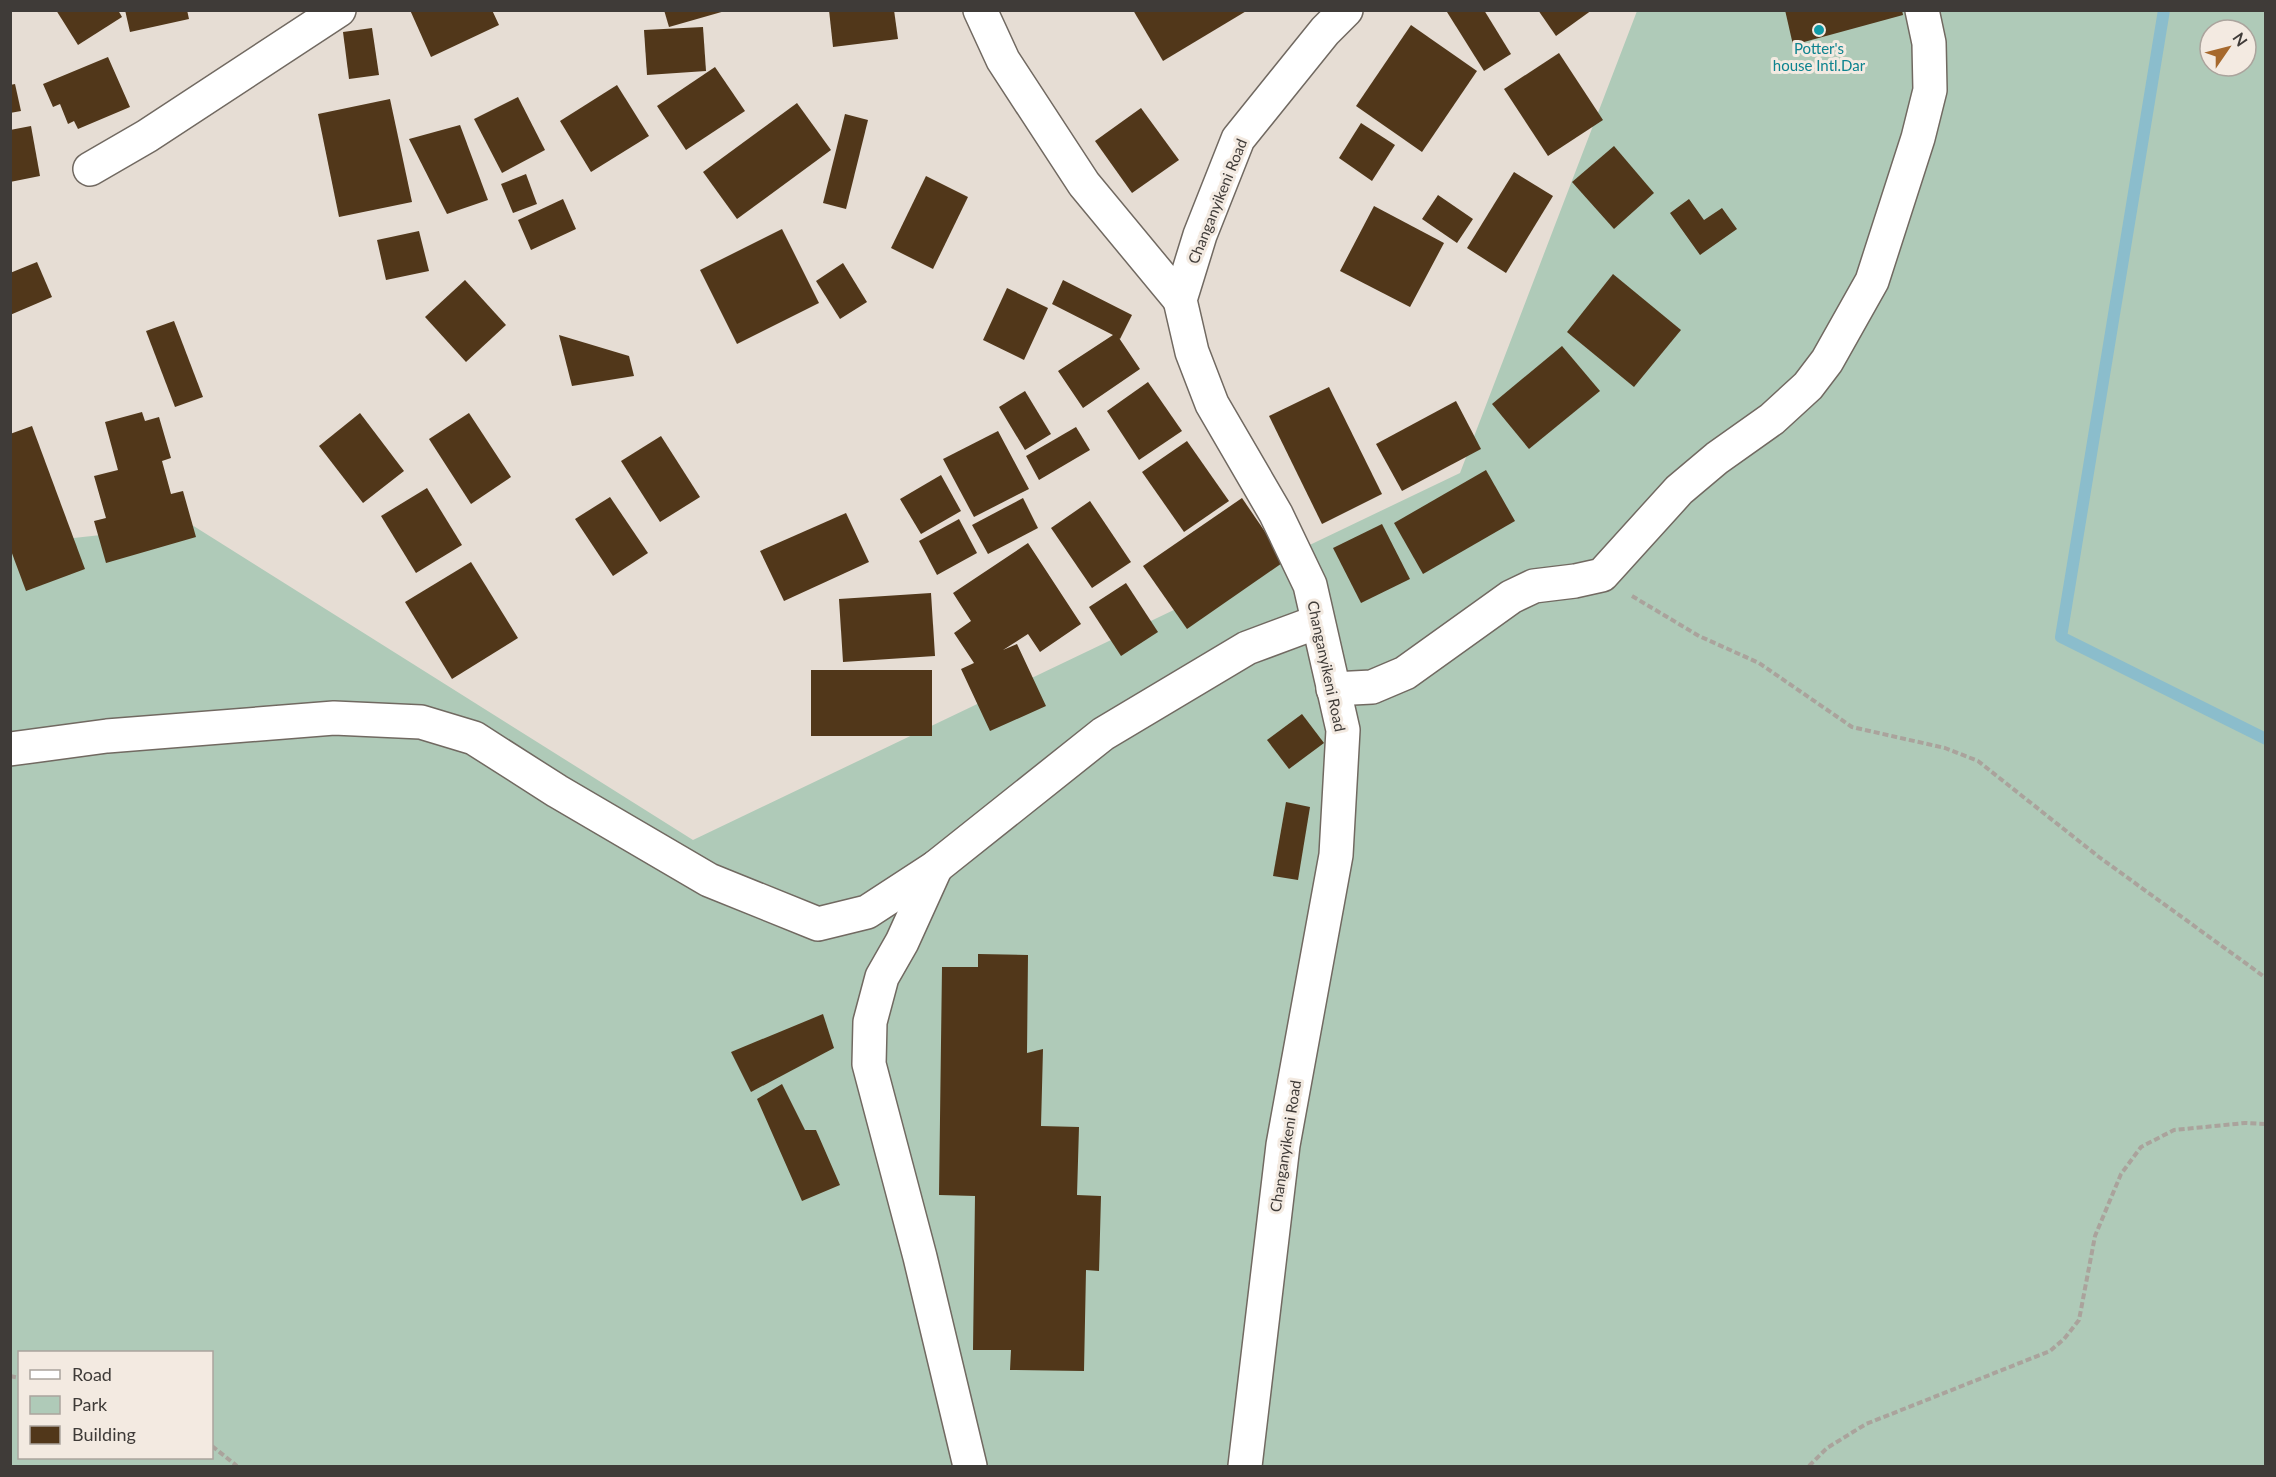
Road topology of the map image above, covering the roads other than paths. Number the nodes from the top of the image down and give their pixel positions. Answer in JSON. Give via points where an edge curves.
{"nodes":[{"id":1,"x":339,"y":10,"type":"edge"},
{"id":2,"x":980,"y":10,"type":"edge"},
{"id":3,"x":1346,"y":10,"type":"edge"},
{"id":4,"x":1922,"y":10,"type":"edge"},
{"id":5,"x":90,"y":169,"type":"dead end"},
{"id":6,"x":1180,"y":300,"type":"junction"},
{"id":7,"x":1317,"y":622,"type":"junction"},
{"id":8,"x":1333,"y":689,"type":"junction"},
{"id":9,"x":10,"y":749,"type":"edge"},
{"id":10,"x":936,"y":867,"type":"junction"},
{"id":11,"x":970,"y":1467,"type":"edge"},
{"id":12,"x":1245,"y":1467,"type":"edge"}],
"edges":[{"from":1,"to":5,"type":"street"},
{"from":2,"to":6,"type":"street","via":[[1002,60],[1084,184]]},
{"from":3,"to":6,"type":"street","name":"Changanyikeni Road","via":[[1238,139],[1200,235]]},
{"from":4,"to":8,"type":"street","via":[[1929,43],[1930,90],[1918,138],[1872,281],[1827,362],[1808,386],[1772,419],[1679,490],[1602,575],[1534,586],[1511,597],[1405,674],[1372,687]]},
{"from":6,"to":7,"type":"street","name":"Changanyikeni Road","via":[[1192,351],[1212,404],[1276,514],[1310,585]]},
{"from":7,"to":8,"type":"street","name":"Changanyikeni Road"},
{"from":7,"to":10,"type":"street","via":[[1247,648],[1103,734]]},
{"from":8,"to":12,"type":"street","name":"Changanyikeni Road","via":[[1342,730],[1336,855],[1283,1145]]},
{"from":9,"to":10,"type":"street","via":[[107,736],[334,718],[421,722],[474,738],[709,880],[818,924],[867,912]]},
{"from":10,"to":11,"type":"street","via":[[882,977],[870,1022],[869,1064]]}]}
